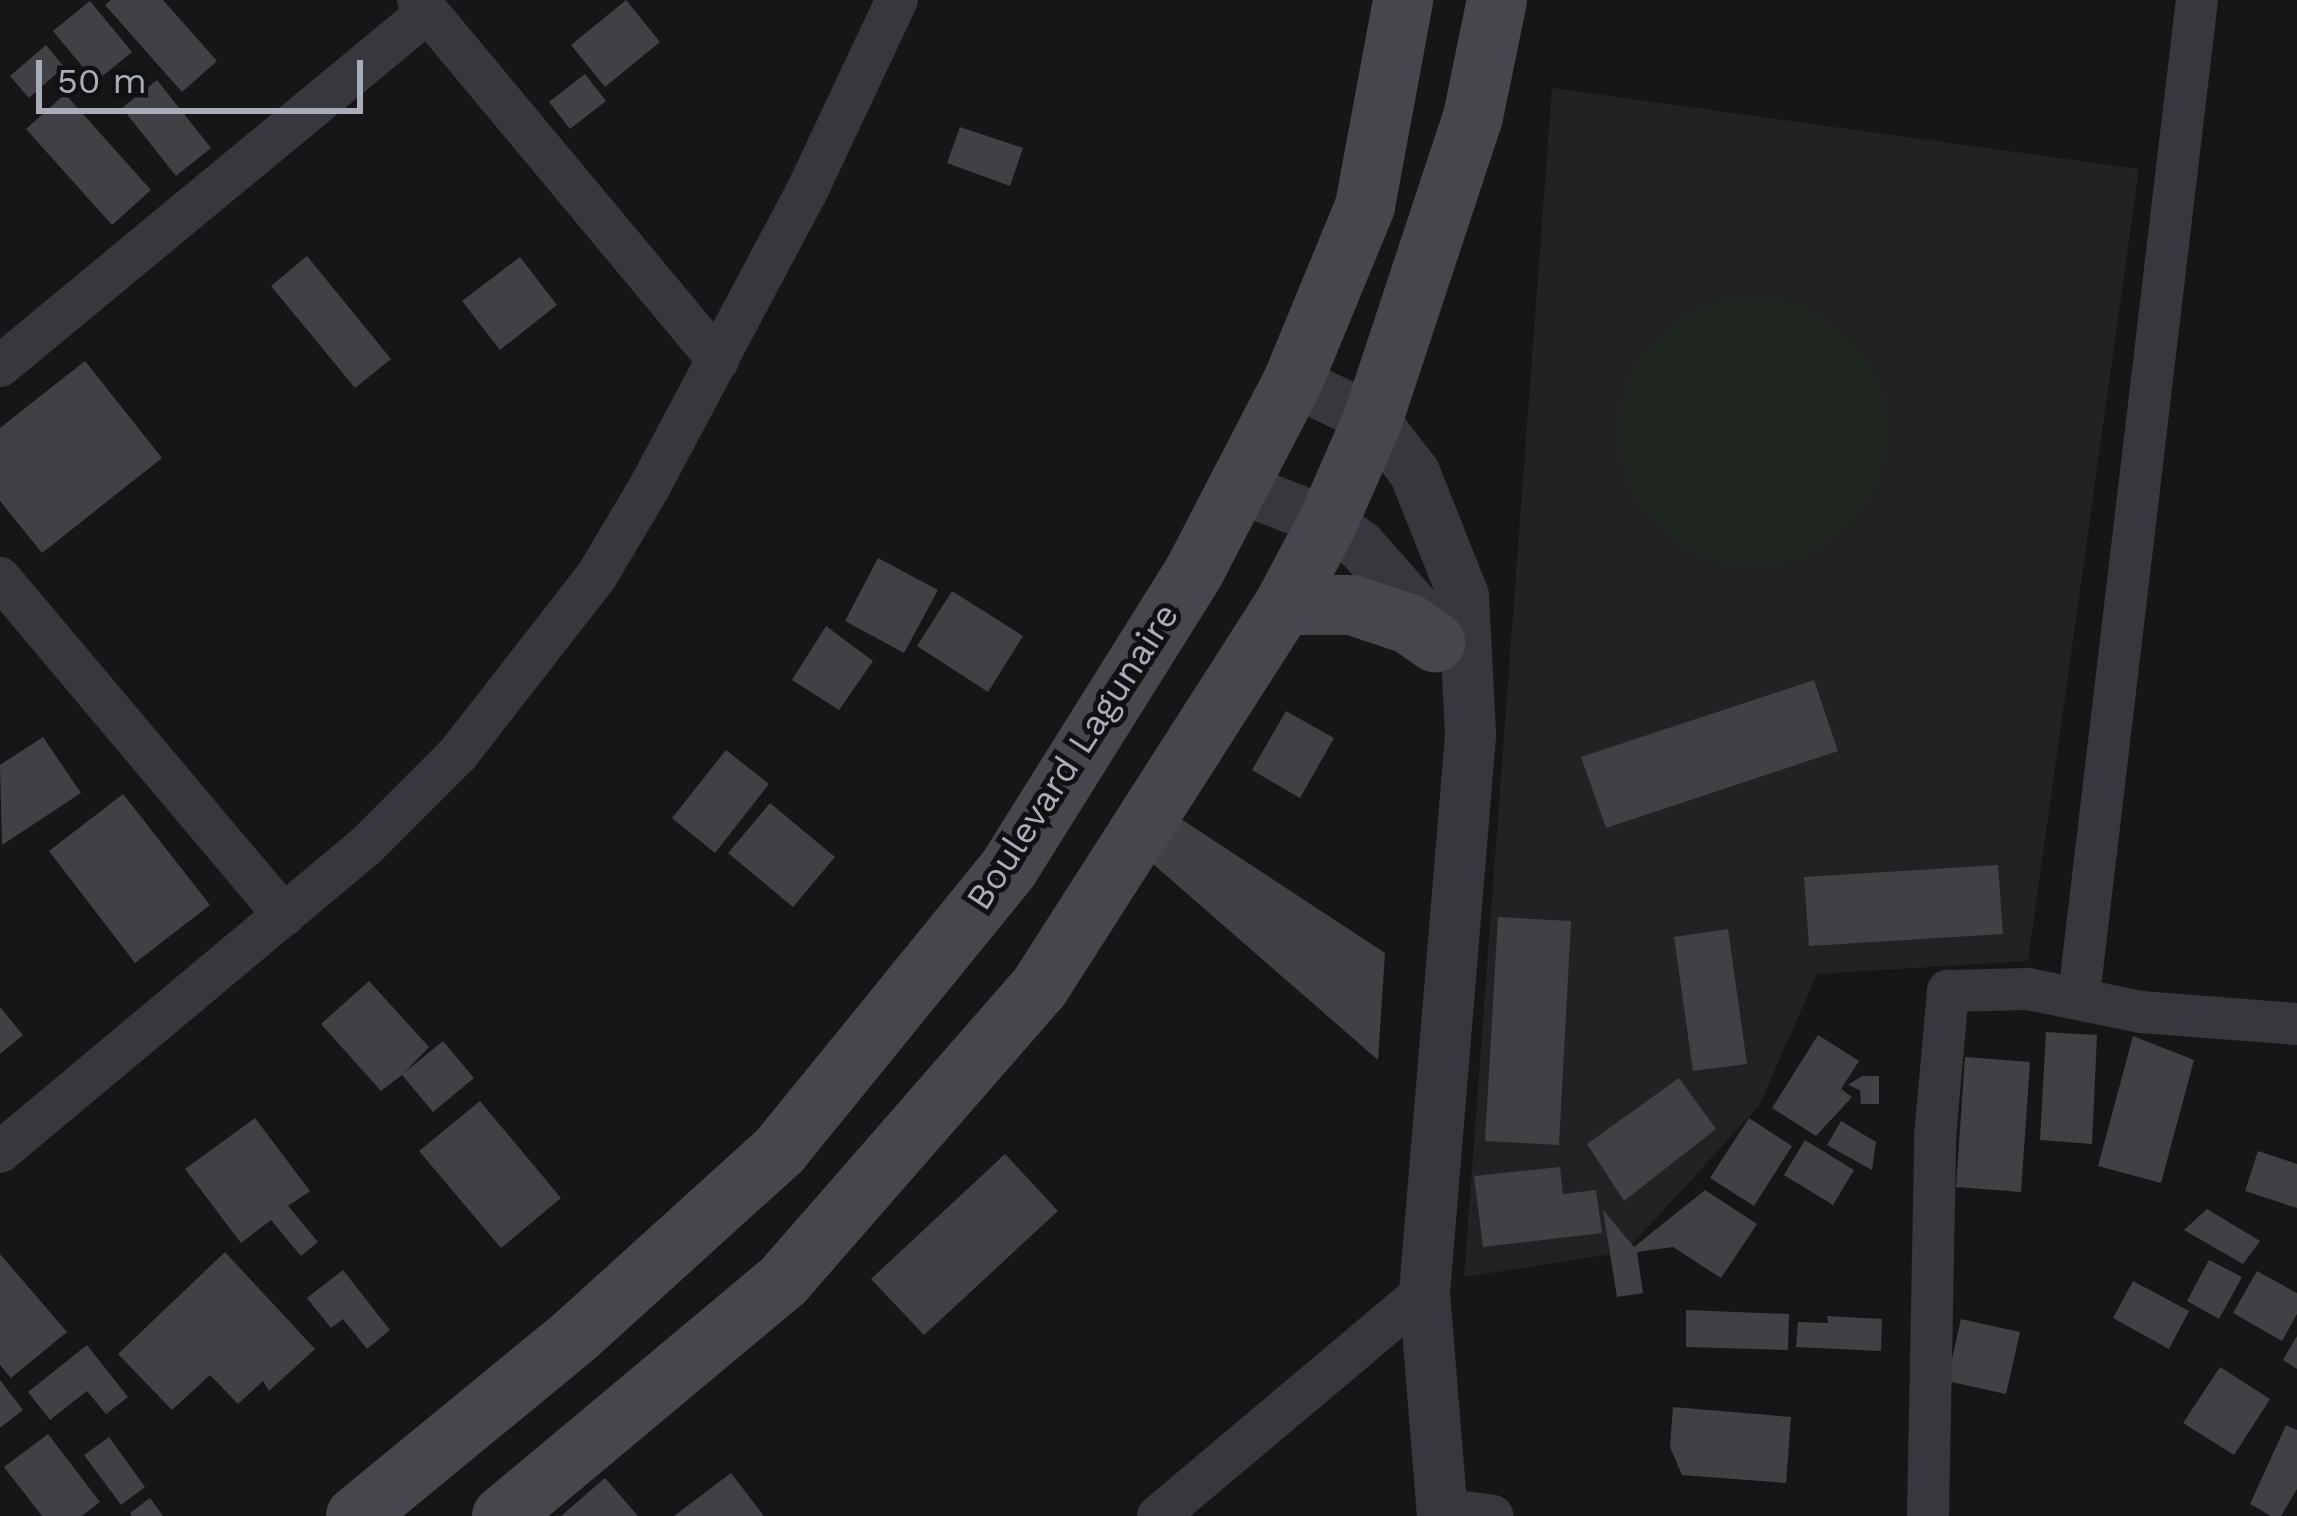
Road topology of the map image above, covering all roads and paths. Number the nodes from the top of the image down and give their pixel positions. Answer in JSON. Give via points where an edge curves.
{"nodes":[{"id":1,"x":897,"y":0,"type":"edge"},
{"id":2,"x":1403,"y":0,"type":"edge"},
{"id":3,"x":1497,"y":0,"type":"edge"},
{"id":4,"x":2197,"y":0,"type":"edge"},
{"id":5,"x":423,"y":6,"type":"edge"},
{"id":6,"x":718,"y":360,"type":"junction"},
{"id":7,"x":0,"y":366,"type":"edge"},
{"id":8,"x":1293,"y":381,"type":"junction"},
{"id":9,"x":1373,"y":419,"type":"junction"},
{"id":10,"x":1241,"y":488,"type":"junction"},
{"id":11,"x":1328,"y":522,"type":"junction"},
{"id":12,"x":0,"y":578,"type":"edge"},
{"id":13,"x":1284,"y":605,"type":"junction"},
{"id":14,"x":1435,"y":642,"type":"junction"},
{"id":15,"x":1456,"y":879,"type":"junction"},
{"id":16,"x":284,"y":915,"type":"junction"},
{"id":17,"x":2079,"y":995,"type":"junction"},
{"id":18,"x":2297,"y":1024,"type":"edge"},
{"id":19,"x":0,"y":1152,"type":"edge"},
{"id":20,"x":1424,"y":1292,"type":"junction"},
{"id":21,"x":1442,"y":1513,"type":"edge"},
{"id":22,"x":356,"y":1516,"type":"edge"},
{"id":23,"x":502,"y":1516,"type":"edge"},
{"id":24,"x":1158,"y":1516,"type":"edge"},
{"id":25,"x":1492,"y":1516,"type":"edge"},
{"id":26,"x":1928,"y":1516,"type":"edge"}],
"edges":[{"from":1,"to":6,"type":"street"},
{"from":2,"to":8,"type":"main road","name":"Boulevard Lagunaire","via":[[1365,206]]},
{"from":3,"to":9,"type":"main road","via":[[1473,117]]},
{"from":4,"to":17,"type":"street"},
{"from":5,"to":6,"type":"street"},
{"from":5,"to":7,"type":"street"},
{"from":6,"to":16,"type":"street","via":[[596,577],[458,754]]},
{"from":8,"to":9,"type":"street"},
{"from":8,"to":10,"type":"main road","name":"Boulevard Lagunaire"},
{"from":9,"to":11,"type":"main road"},
{"from":9,"to":15,"type":"street","via":[[1414,472],[1463,596],[1470,735]]},
{"from":10,"to":11,"type":"street"},
{"from":10,"to":22,"type":"main road","name":"Boulevard Lagunaire","via":[[1010,868],[780,1150],[575,1336]]},
{"from":11,"to":13,"type":"main road"},
{"from":11,"to":14,"type":"street","via":[[1360,545],[1427,621]]},
{"from":12,"to":16,"type":"street"},
{"from":13,"to":14,"type":"main road","via":[[1352,605]]},
{"from":13,"to":23,"type":"main road","via":[[1039,988],[784,1280]]},
{"from":14,"to":15,"type":"street"},
{"from":15,"to":20,"type":"street"},
{"from":16,"to":19,"type":"street"},
{"from":17,"to":18,"type":"street","via":[[2141,1012]]},
{"from":17,"to":26,"type":"street","via":[[1961,987],[1942,1001]]},
{"from":20,"to":21,"type":"street"},
{"from":20,"to":24,"type":"street"},
{"from":21,"to":25,"type":"street"}]}
